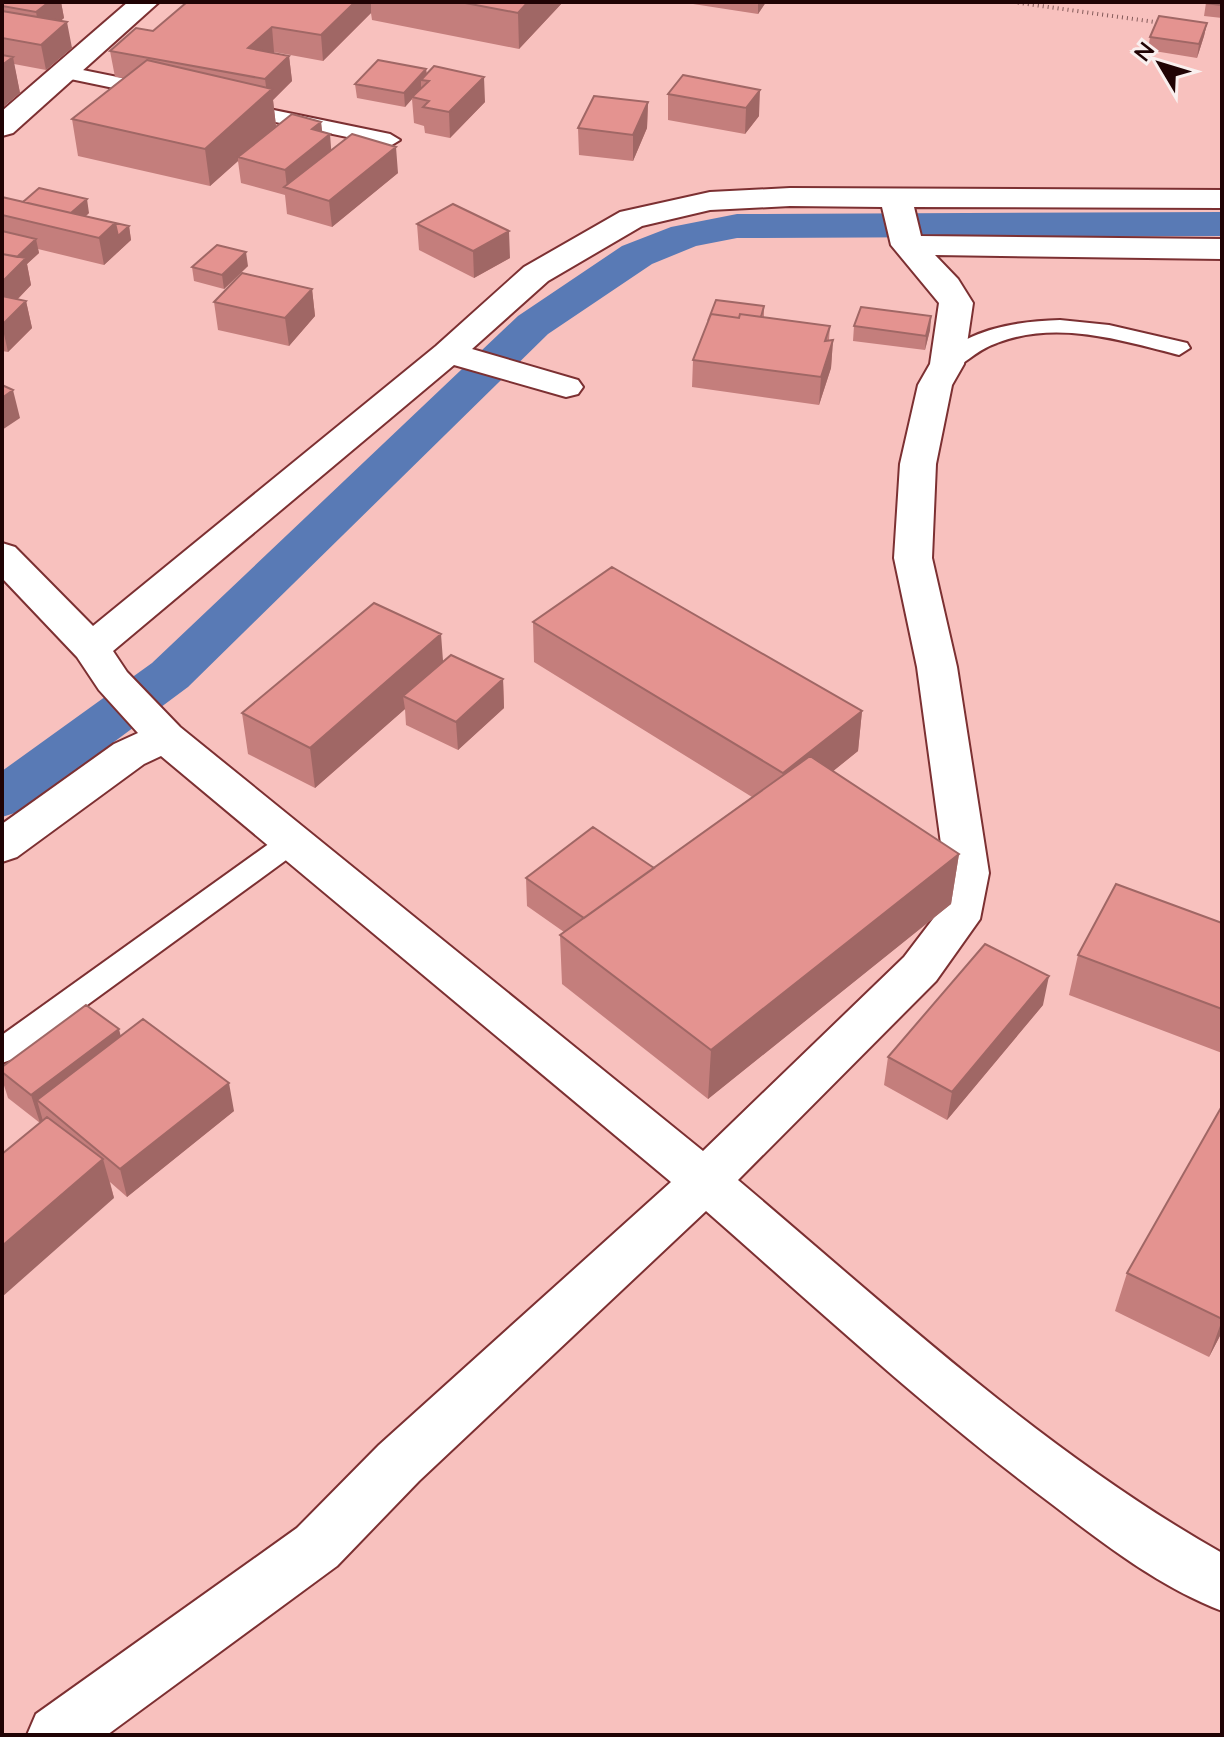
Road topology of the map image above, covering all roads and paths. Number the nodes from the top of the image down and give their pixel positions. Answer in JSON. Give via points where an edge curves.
{"nodes":[{"id":1,"x":145,"y":2,"type":"edge"},
{"id":2,"x":1013,"y":2,"type":"edge"},
{"id":3,"x":1163,"y":23,"type":"edge"},
{"id":4,"x":63,"y":72,"type":"junction"},
{"id":5,"x":172,"y":95,"type":"edge"},
{"id":6,"x":219,"y":104,"type":"edge"},
{"id":7,"x":2,"y":127,"type":"edge"},
{"id":8,"x":390,"y":140,"type":"dead end"},
{"id":9,"x":896,"y":198,"type":"junction"},
{"id":10,"x":1222,"y":199,"type":"edge"},
{"id":11,"x":907,"y":245,"type":"junction"},
{"id":12,"x":1222,"y":249,"type":"edge"},
{"id":13,"x":1179,"y":348,"type":"dead end"},
{"id":14,"x":448,"y":353,"type":"junction"},
{"id":15,"x":947,"y":364,"type":"junction"},
{"id":16,"x":566,"y":387,"type":"dead end"},
{"id":17,"x":2,"y":555,"type":"edge"},
{"id":18,"x":102,"y":664,"type":"junction"},
{"id":19,"x":156,"y":729,"type":"junction"},
{"id":20,"x":294,"y":840,"type":"junction"},
{"id":21,"x":2,"y":846,"type":"edge"},
{"id":22,"x":2,"y":1051,"type":"edge"},
{"id":23,"x":705,"y":1181,"type":"junction"},
{"id":24,"x":1222,"y":1584,"type":"edge"},
{"id":25,"x":57,"y":1735,"type":"edge"}],
"edges":[{"from":1,"to":4,"type":"street"},
{"from":2,"to":3,"type":"path"},
{"from":4,"to":5,"type":"lane"},
{"from":4,"to":7,"type":"street"},
{"from":6,"to":8,"type":"lane"},
{"from":9,"to":10,"type":"street"},
{"from":9,"to":11,"type":"street"},
{"from":9,"to":14,"type":"street","via":[[710,201],[631,219],[536,274]]},
{"from":11,"to":12,"type":"street"},
{"from":11,"to":15,"type":"street","via":[[956,303]]},
{"from":13,"to":15,"type":"lane","via":[[1119,331],[1049,327],[990,338]]},
{"from":14,"to":16,"type":"street"},
{"from":14,"to":18,"type":"street"},
{"from":15,"to":23,"type":"street","via":[[935,385],[918,464],[913,558],[937,667],[967,873],[958,919],[920,969]]},
{"from":17,"to":18,"type":"street"},
{"from":18,"to":19,"type":"street"},
{"from":19,"to":20,"type":"street"},
{"from":19,"to":21,"type":"street"},
{"from":20,"to":22,"type":"lane"},
{"from":20,"to":23,"type":"street"},
{"from":23,"to":24,"type":"street","via":[[989,1426],[1136,1534]]},
{"from":23,"to":25,"type":"street","via":[[399,1463],[317,1547]]}]}
